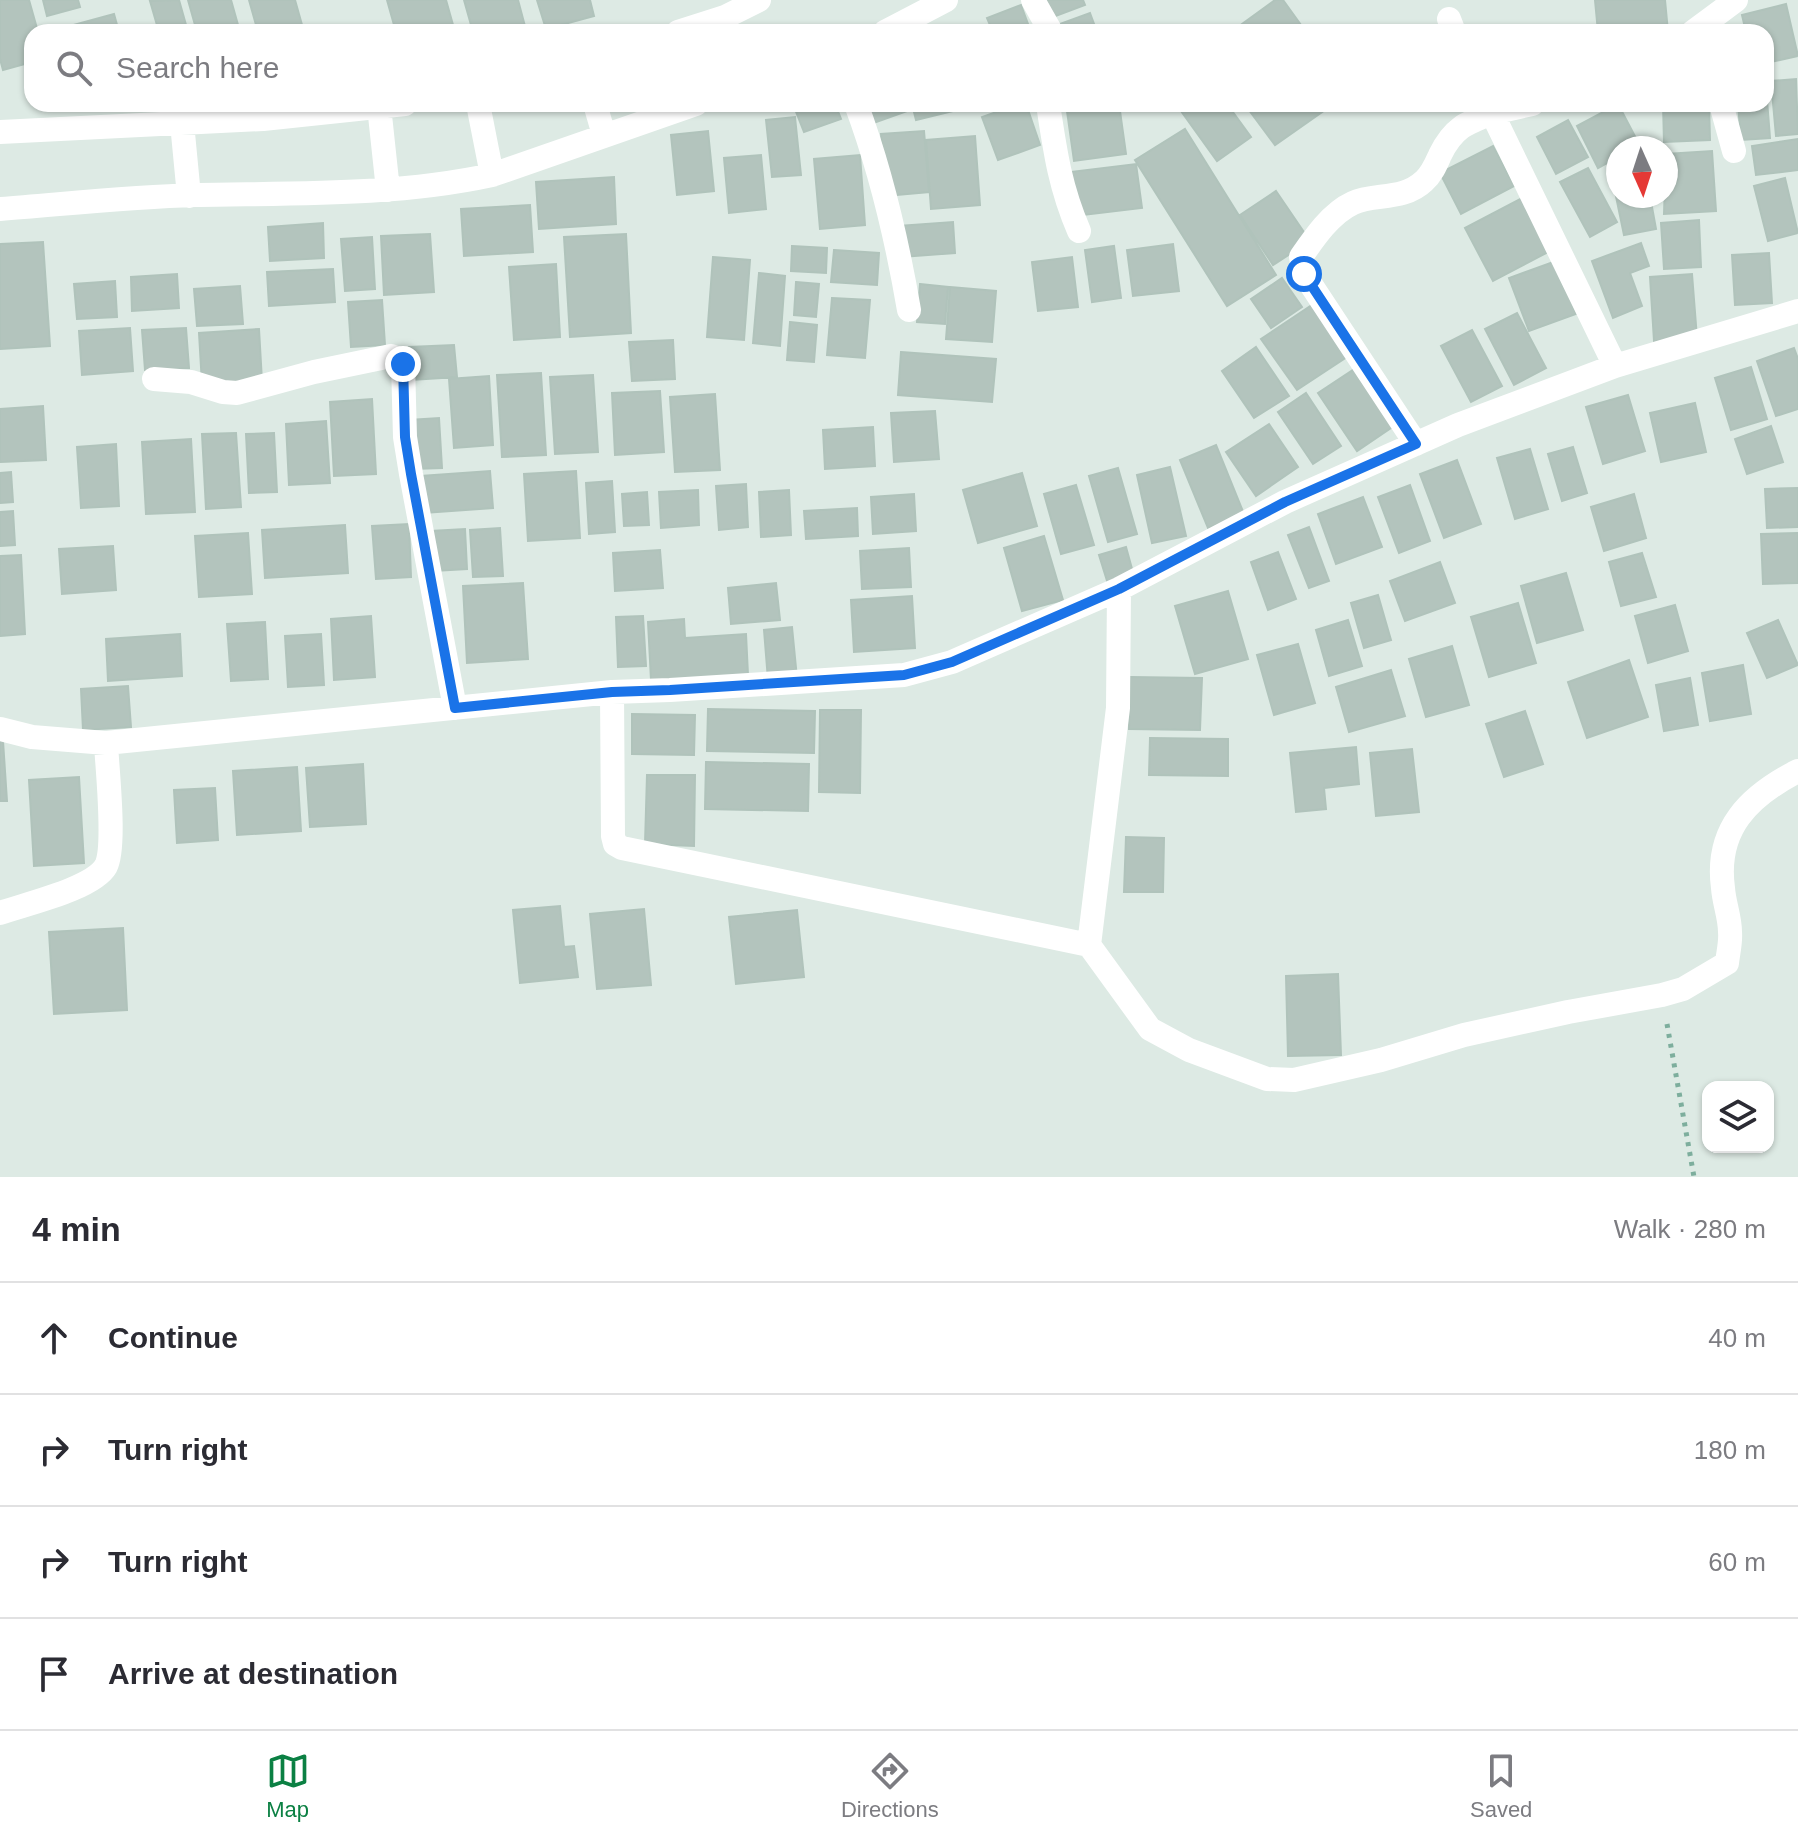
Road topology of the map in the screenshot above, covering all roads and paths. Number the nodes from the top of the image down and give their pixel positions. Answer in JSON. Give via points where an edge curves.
{"nodes":[{"id":1,"x":759,"y":0,"type":"edge"},
{"id":2,"x":946,"y":0,"type":"edge"},
{"id":3,"x":1033,"y":0,"type":"edge"},
{"id":4,"x":703,"y":24,"type":"edge"},
{"id":5,"x":900,"y":24,"type":"edge"},
{"id":6,"x":1046,"y":24,"type":"edge"},
{"id":7,"x":325,"y":112,"type":"edge"},
{"id":8,"x":380,"y":112,"type":"edge"},
{"id":9,"x":479,"y":112,"type":"edge"},
{"id":10,"x":648,"y":112,"type":"edge"},
{"id":11,"x":859,"y":112,"type":"edge"},
{"id":12,"x":1049,"y":112,"type":"edge"},
{"id":13,"x":1484,"y":112,"type":"edge"},
{"id":14,"x":1490,"y":112,"type":"edge"},
{"id":15,"x":1723,"y":112,"type":"edge"},
{"id":16,"x":600,"y":120,"type":"edge"},
{"id":17,"x":182,"y":123,"type":"junction"},
{"id":18,"x":0,"y":132,"type":"edge"},
{"id":19,"x":1734,"y":151,"type":"dead end"},
{"id":20,"x":491,"y":168,"type":"junction"},
{"id":21,"x":388,"y":184,"type":"junction"},
{"id":22,"x":188,"y":188,"type":"junction"},
{"id":23,"x":0,"y":209,"type":"edge"},
{"id":24,"x":1079,"y":231,"type":"dead end"},
{"id":25,"x":909,"y":310,"type":"dead end"},
{"id":26,"x":1798,"y":311,"type":"edge"},
{"id":27,"x":1615,"y":366,"type":"junction"},
{"id":28,"x":154,"y":379,"type":"dead end"},
{"id":29,"x":1416,"y":444,"type":"junction"},
{"id":30,"x":1119,"y":589,"type":"junction"},
{"id":31,"x":612,"y":692,"type":"junction"},
{"id":32,"x":455,"y":708,"type":"junction"},
{"id":33,"x":0,"y":729,"type":"edge"},
{"id":34,"x":106,"y":743,"type":"junction"},
{"id":35,"x":1798,"y":771,"type":"edge"},
{"id":36,"x":0,"y":913,"type":"edge"},
{"id":37,"x":1089,"y":945,"type":"junction"},
{"id":38,"x":1662,"y":995,"type":"junction"},
{"id":39,"x":1694,"y":1177,"type":"edge"}],
"edges":[{"from":1,"to":4,"type":"street"},
{"from":2,"to":5,"type":"street"},
{"from":3,"to":6,"type":"street"},
{"from":7,"to":17,"type":"street"},
{"from":8,"to":21,"type":"street"},
{"from":9,"to":20,"type":"street"},
{"from":10,"to":16,"type":"street"},
{"from":11,"to":25,"type":"street","via":[[876,155]]},
{"from":12,"to":24,"type":"street","via":[[1057,168]]},
{"from":13,"to":29,"type":"street","via":[[1461,125],[1417,187],[1354,202],[1301,257],[1304,274]]},
{"from":14,"to":27,"type":"street"},
{"from":15,"to":19,"type":"street"},
{"from":16,"to":20,"type":"street"},
{"from":17,"to":18,"type":"street"},
{"from":17,"to":22,"type":"street"},
{"from":20,"to":21,"type":"street","via":[[462,182]]},
{"from":21,"to":22,"type":"street"},
{"from":22,"to":23,"type":"street"},
{"from":26,"to":27,"type":"street"},
{"from":27,"to":29,"type":"street"},
{"from":28,"to":32,"type":"street","via":[[237,393],[391,356],[399,359],[405,437]]},
{"from":29,"to":30,"type":"street","via":[[1285,502]]},
{"from":30,"to":31,"type":"street","via":[[952,662],[904,675]]},
{"from":30,"to":37,"type":"street","via":[[1118,708]]},
{"from":31,"to":32,"type":"street"},
{"from":31,"to":37,"type":"street","via":[[613,836],[622,848]]},
{"from":32,"to":34,"type":"street"},
{"from":33,"to":34,"type":"street"},
{"from":34,"to":36,"type":"street","via":[[106,865],[73,888]]},
{"from":35,"to":38,"type":"street","via":[[1744,808],[1727,835],[1722,885],[1730,931],[1727,963]]},
{"from":37,"to":38,"type":"street","via":[[1150,1029],[1267,1079],[1335,1072],[1464,1035]]},
{"from":38,"to":39,"type":"path"}]}
